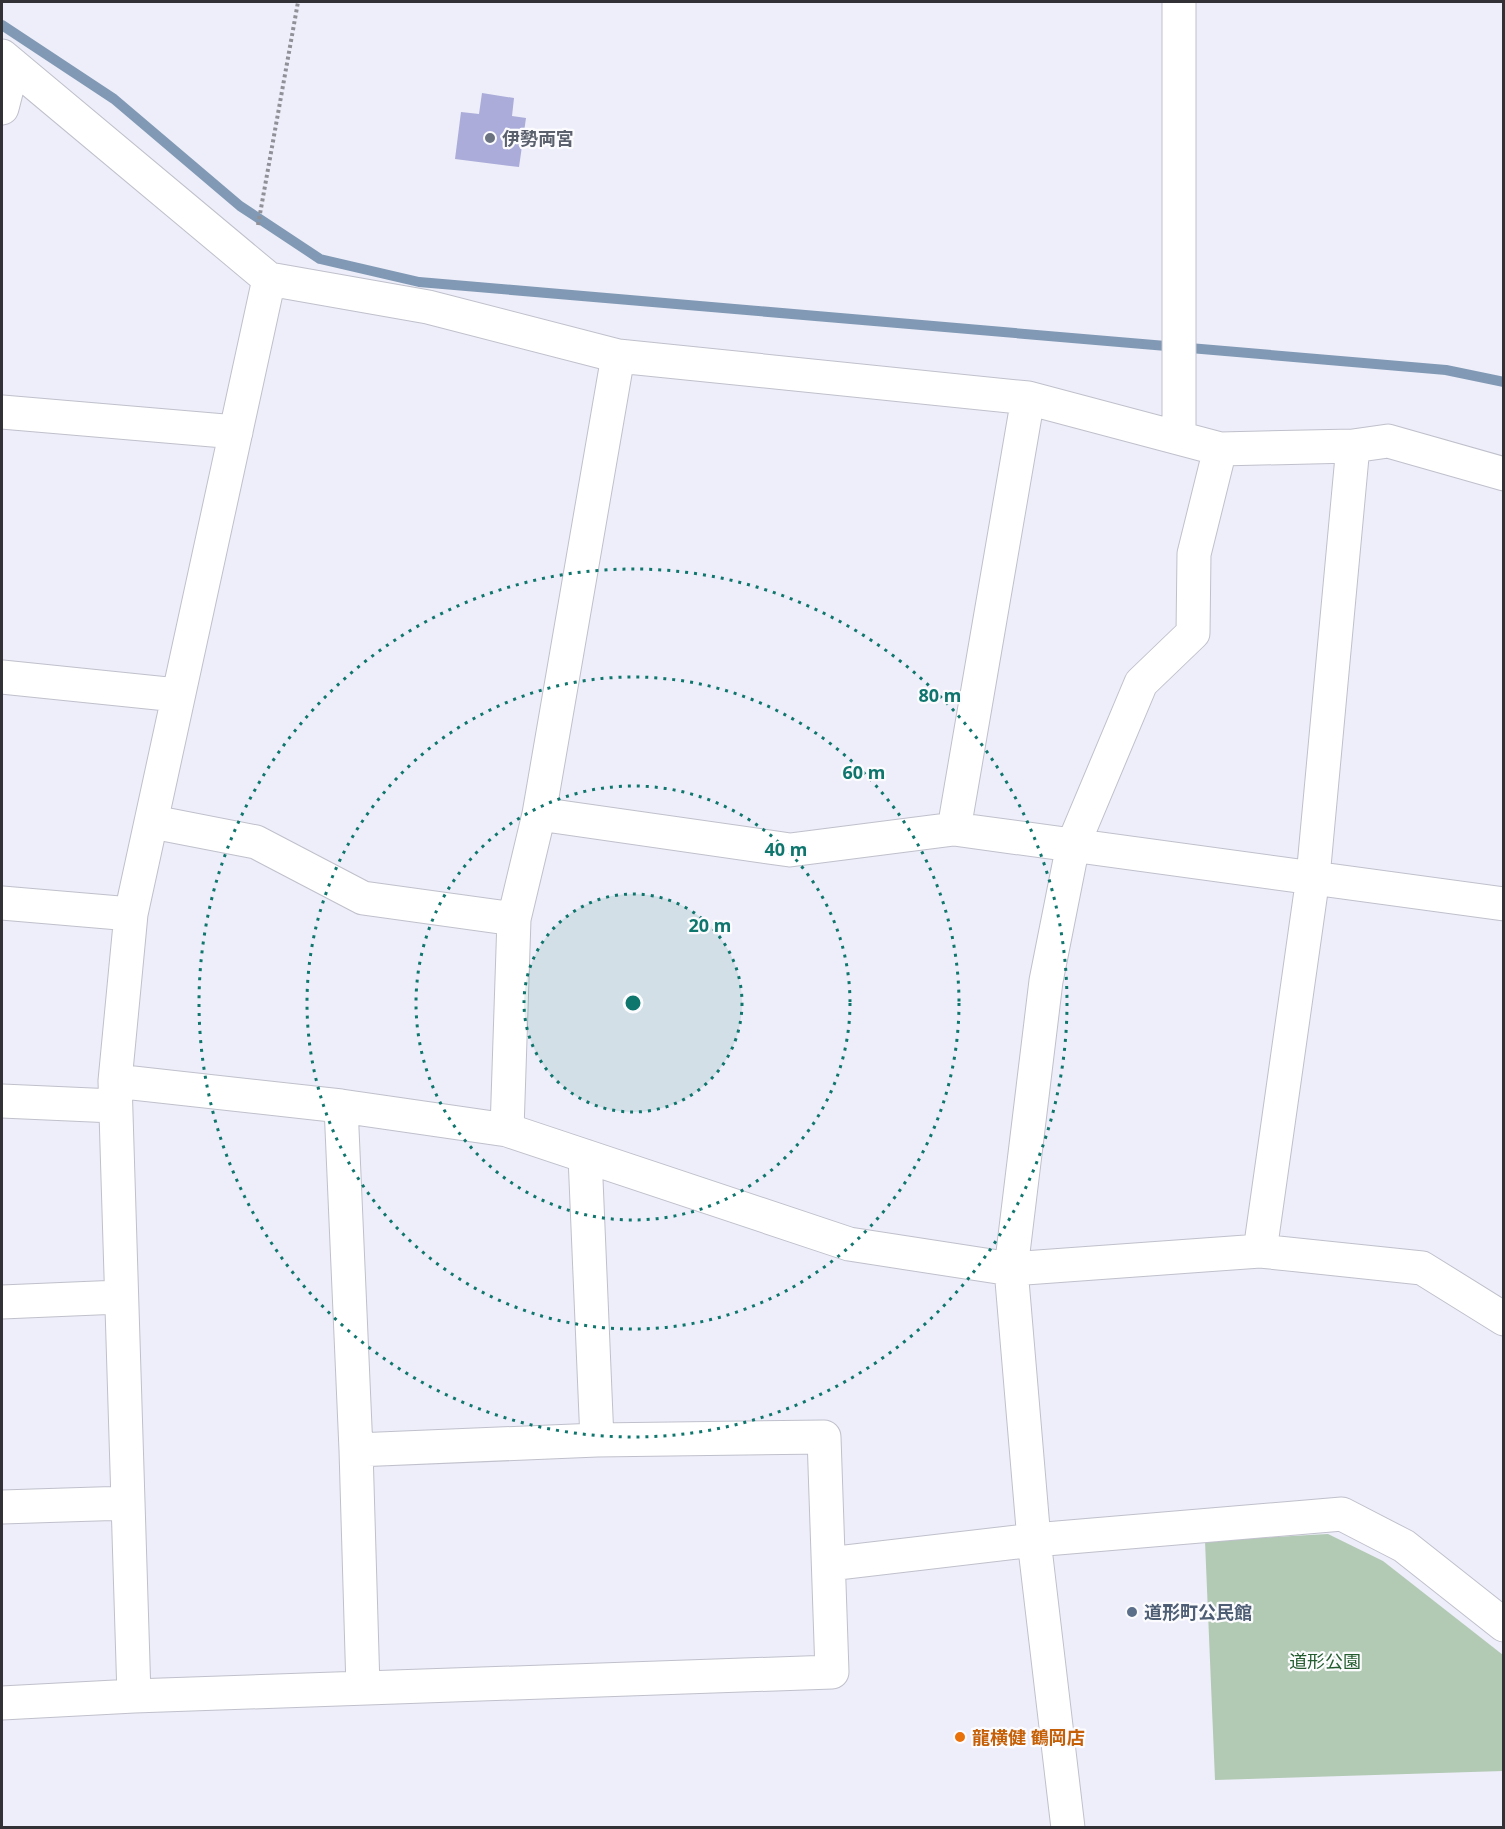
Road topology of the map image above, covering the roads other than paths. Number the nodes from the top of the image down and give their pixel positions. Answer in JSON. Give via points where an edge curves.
{"nodes":[{"id":1,"x":1179,"y":2,"type":"edge"},
{"id":2,"x":7,"y":61,"type":"edge"},
{"id":3,"x":2,"y":108,"type":"edge"},
{"id":4,"x":260,"y":271,"type":"junction"},
{"id":5,"x":618,"y":356,"type":"junction"},
{"id":6,"x":1028,"y":398,"type":"junction"},
{"id":7,"x":2,"y":412,"type":"edge"},
{"id":8,"x":236,"y":432,"type":"junction"},
{"id":9,"x":1179,"y":438,"type":"junction"},
{"id":10,"x":1353,"y":446,"type":"junction"},
{"id":11,"x":1220,"y":449,"type":"junction"},
{"id":12,"x":1503,"y":474,"type":"edge"},
{"id":13,"x":2,"y":677,"type":"edge"},
{"id":14,"x":177,"y":695,"type":"junction"},
{"id":15,"x":539,"y":814,"type":"junction"},
{"id":16,"x":153,"y":822,"type":"junction"},
{"id":17,"x":954,"y":829,"type":"junction"},
{"id":18,"x":1073,"y":845,"type":"junction"},
{"id":19,"x":1313,"y":877,"type":"junction"},
{"id":20,"x":2,"y":903,"type":"edge"},
{"id":21,"x":1503,"y":904,"type":"edge"},
{"id":22,"x":131,"y":914,"type":"junction"},
{"id":23,"x":514,"y":919,"type":"junction"},
{"id":24,"x":114,"y":1093,"type":"junction"},
{"id":25,"x":2,"y":1101,"type":"edge"},
{"id":26,"x":340,"y":1106,"type":"junction"},
{"id":27,"x":507,"y":1130,"type":"junction"},
{"id":28,"x":585,"y":1156,"type":"junction"},
{"id":29,"x":1260,"y":1251,"type":"junction"},
{"id":30,"x":1011,"y":1269,"type":"junction"},
{"id":31,"x":120,"y":1297,"type":"junction"},
{"id":32,"x":2,"y":1302,"type":"edge"},
{"id":33,"x":1503,"y":1320,"type":"edge"},
{"id":34,"x":597,"y":1440,"type":"junction"},
{"id":35,"x":356,"y":1450,"type":"junction"},
{"id":36,"x":128,"y":1503,"type":"junction"},
{"id":37,"x":2,"y":1507,"type":"edge"},
{"id":38,"x":1034,"y":1540,"type":"junction"},
{"id":39,"x":829,"y":1564,"type":"junction"},
{"id":40,"x":1503,"y":1625,"type":"edge"},
{"id":41,"x":363,"y":1688,"type":"junction"},
{"id":42,"x":134,"y":1696,"type":"junction"},
{"id":43,"x":2,"y":1703,"type":"edge"},
{"id":44,"x":1068,"y":1827,"type":"edge"}],
"edges":[{"from":1,"to":9,"type":"street"},
{"from":2,"to":3,"type":"street"},
{"from":2,"to":4,"type":"street"},
{"from":4,"to":5,"type":"street","via":[[428,307]]},
{"from":4,"to":8,"type":"street"},
{"from":5,"to":6,"type":"street"},
{"from":5,"to":15,"type":"street"},
{"from":6,"to":9,"type":"street"},
{"from":6,"to":17,"type":"street"},
{"from":7,"to":8,"type":"street"},
{"from":8,"to":14,"type":"street"},
{"from":9,"to":11,"type":"street"},
{"from":10,"to":11,"type":"street"},
{"from":10,"to":12,"type":"street","via":[[1388,441]]},
{"from":10,"to":19,"type":"street"},
{"from":11,"to":18,"type":"street","via":[[1194,554],[1193,633],[1141,683]]},
{"from":13,"to":14,"type":"street"},
{"from":14,"to":16,"type":"street"},
{"from":15,"to":17,"type":"street","via":[[790,850]]},
{"from":15,"to":23,"type":"street"},
{"from":16,"to":22,"type":"street"},
{"from":16,"to":23,"type":"street","via":[[255,842],[363,898]]},
{"from":17,"to":18,"type":"street"},
{"from":18,"to":19,"type":"street"},
{"from":18,"to":30,"type":"street","via":[[1046,981]]},
{"from":19,"to":21,"type":"street"},
{"from":19,"to":29,"type":"street"},
{"from":20,"to":22,"type":"street"},
{"from":22,"to":24,"type":"street"},
{"from":23,"to":27,"type":"street"},
{"from":24,"to":25,"type":"street"},
{"from":24,"to":26,"type":"street"},
{"from":24,"to":31,"type":"street"},
{"from":26,"to":27,"type":"street"},
{"from":26,"to":35,"type":"street"},
{"from":27,"to":28,"type":"street"},
{"from":28,"to":30,"type":"street","via":[[849,1244]]},
{"from":28,"to":34,"type":"street"},
{"from":29,"to":30,"type":"street"},
{"from":29,"to":33,"type":"street","via":[[1422,1268]]},
{"from":30,"to":38,"type":"street"},
{"from":31,"to":32,"type":"street"},
{"from":31,"to":36,"type":"street"},
{"from":34,"to":35,"type":"street"},
{"from":34,"to":39,"type":"street","via":[[824,1437]]},
{"from":35,"to":41,"type":"street"},
{"from":36,"to":37,"type":"street"},
{"from":36,"to":42,"type":"street"},
{"from":38,"to":39,"type":"street"},
{"from":38,"to":40,"type":"street","via":[[1342,1514],[1404,1546]]},
{"from":38,"to":44,"type":"street"},
{"from":39,"to":41,"type":"street","via":[[832,1672]]},
{"from":41,"to":42,"type":"street"},
{"from":42,"to":43,"type":"street"}]}
